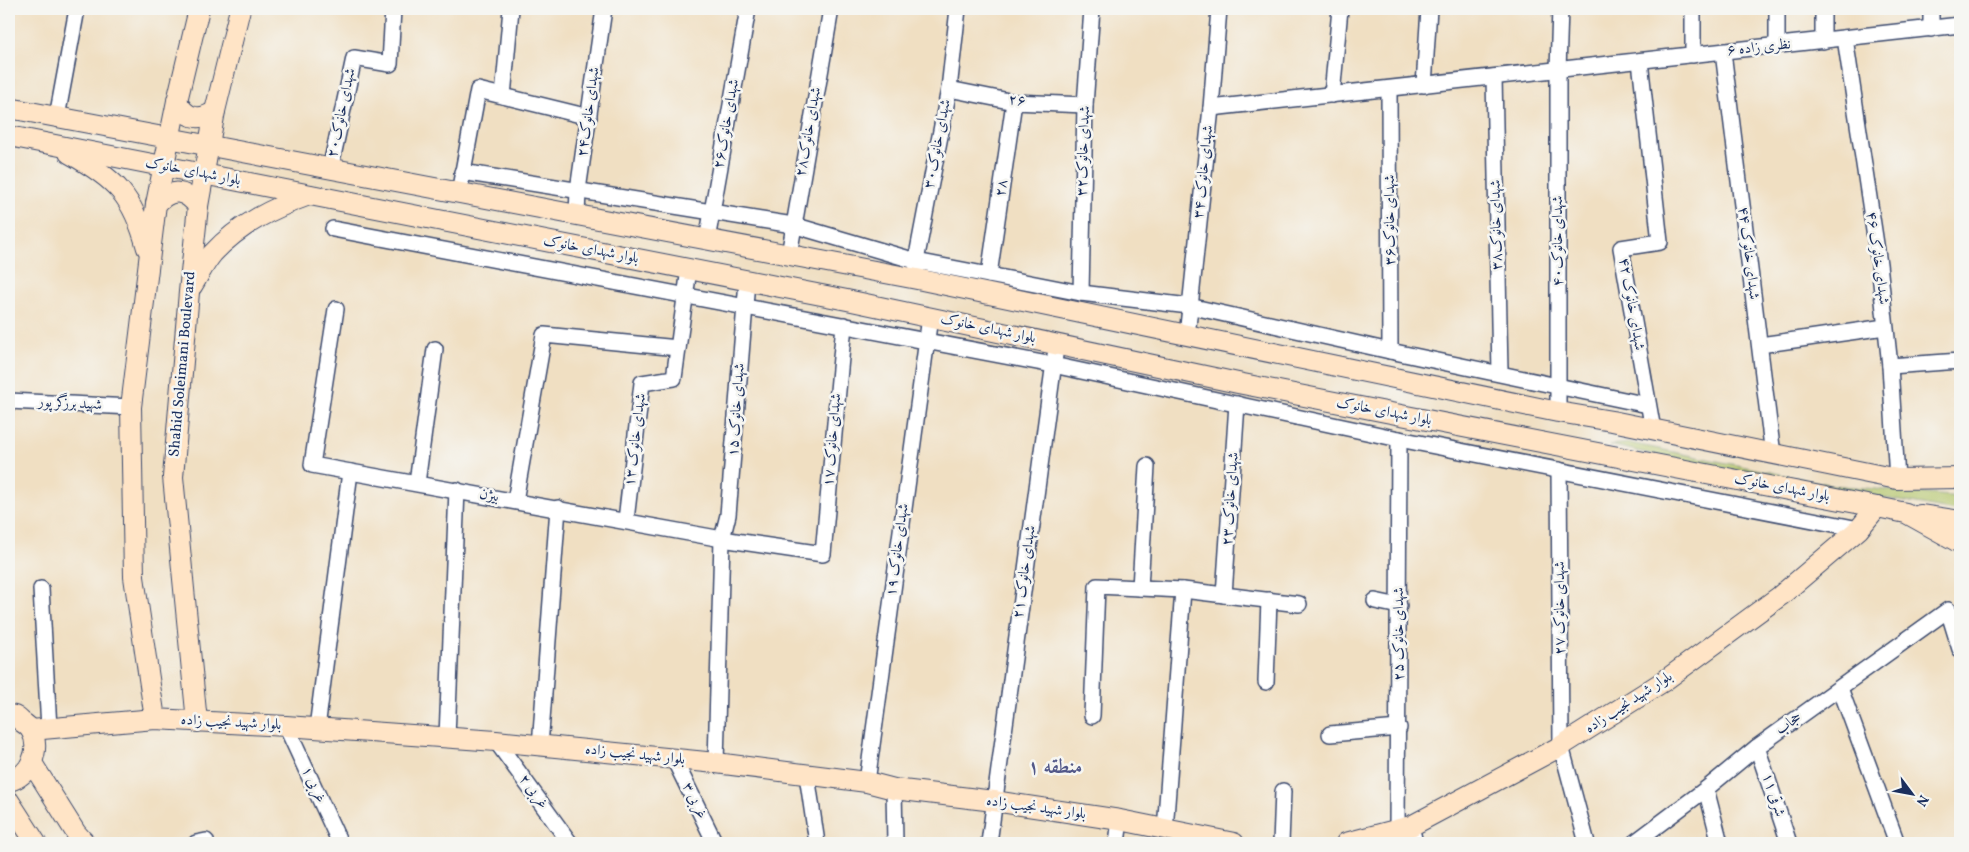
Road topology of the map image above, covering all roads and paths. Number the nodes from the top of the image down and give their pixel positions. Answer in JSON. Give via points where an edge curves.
{"nodes":[{"id":1,"x":77,"y":9,"type":"edge"},
{"id":2,"x":199,"y":9,"type":"edge"},
{"id":3,"x":240,"y":9,"type":"edge"},
{"id":4,"x":393,"y":9,"type":"edge"},
{"id":5,"x":511,"y":9,"type":"edge"},
{"id":6,"x":604,"y":9,"type":"edge"},
{"id":7,"x":748,"y":9,"type":"edge"},
{"id":8,"x":831,"y":9,"type":"edge"},
{"id":9,"x":958,"y":9,"type":"edge"},
{"id":10,"x":1092,"y":9,"type":"edge"},
{"id":11,"x":1220,"y":9,"type":"edge"},
{"id":12,"x":1340,"y":9,"type":"edge"},
{"id":13,"x":1429,"y":9,"type":"edge"},
{"id":14,"x":1560,"y":9,"type":"edge"},
{"id":15,"x":1693,"y":9,"type":"edge"},
{"id":16,"x":1777,"y":9,"type":"edge"},
{"id":17,"x":1823,"y":9,"type":"edge"},
{"id":18,"x":1931,"y":9,"type":"edge"},
{"id":19,"x":1960,"y":25,"type":"edge"},
{"id":20,"x":1931,"y":29,"type":"junction"},
{"id":21,"x":1845,"y":38,"type":"junction"},
{"id":22,"x":1823,"y":41,"type":"junction"},
{"id":23,"x":1777,"y":46,"type":"junction"},
{"id":24,"x":1723,"y":52,"type":"junction"},
{"id":25,"x":1693,"y":55,"type":"junction"},
{"id":26,"x":1640,"y":61,"type":"junction"},
{"id":27,"x":1558,"y":70,"type":"junction"},
{"id":28,"x":1494,"y":77,"type":"junction"},
{"id":29,"x":1424,"y":85,"type":"junction"},
{"id":30,"x":949,"y":89,"type":"junction"},
{"id":31,"x":1389,"y":89,"type":"junction"},
{"id":32,"x":1332,"y":95,"type":"junction"},
{"id":33,"x":503,"y":96,"type":"junction"},
{"id":34,"x":177,"y":101,"type":"junction"},
{"id":35,"x":1014,"y":102,"type":"junction"},
{"id":36,"x":1085,"y":105,"type":"junction"},
{"id":37,"x":9,"y":108,"type":"edge"},
{"id":38,"x":1211,"y":108,"type":"junction"},
{"id":39,"x":215,"y":111,"type":"junction"},
{"id":40,"x":57,"y":117,"type":"junction"},
{"id":41,"x":589,"y":117,"type":"junction"},
{"id":42,"x":9,"y":136,"type":"edge"},
{"id":43,"x":170,"y":139,"type":"junction"},
{"id":44,"x":54,"y":145,"type":"junction"},
{"id":45,"x":209,"y":146,"type":"junction"},
{"id":46,"x":164,"y":166,"type":"junction"},
{"id":47,"x":330,"y":170,"type":"junction"},
{"id":48,"x":462,"y":172,"type":"junction"},
{"id":49,"x":204,"y":174,"type":"junction"},
{"id":50,"x":578,"y":190,"type":"junction"},
{"id":51,"x":459,"y":193,"type":"junction"},
{"id":52,"x":309,"y":195,"type":"junction"},
{"id":53,"x":156,"y":204,"type":"junction"},
{"id":54,"x":198,"y":206,"type":"junction"},
{"id":55,"x":712,"y":214,"type":"junction"},
{"id":56,"x":577,"y":216,"type":"junction"},
{"id":57,"x":793,"y":225,"type":"junction"},
{"id":58,"x":333,"y":230,"type":"dead end"},
{"id":59,"x":708,"y":240,"type":"junction"},
{"id":60,"x":789,"y":255,"type":"junction"},
{"id":61,"x":150,"y":258,"type":"junction"},
{"id":62,"x":689,"y":269,"type":"junction"},
{"id":63,"x":917,"y":270,"type":"junction"},
{"id":64,"x":990,"y":274,"type":"junction"},
{"id":65,"x":747,"y":281,"type":"junction"},
{"id":66,"x":189,"y":292,"type":"junction"},
{"id":67,"x":1081,"y":293,"type":"junction"},
{"id":68,"x":685,"y":296,"type":"junction"},
{"id":69,"x":1189,"y":306,"type":"junction"},
{"id":70,"x":744,"y":307,"type":"junction"},
{"id":71,"x":336,"y":309,"type":"dead end"},
{"id":72,"x":930,"y":317,"type":"junction"},
{"id":73,"x":844,"y":325,"type":"junction"},
{"id":74,"x":1885,"y":328,"type":"junction"},
{"id":75,"x":1187,"y":336,"type":"junction"},
{"id":76,"x":926,"y":342,"type":"junction"},
{"id":77,"x":1056,"y":343,"type":"junction"},
{"id":78,"x":1760,"y":344,"type":"junction"},
{"id":79,"x":678,"y":348,"type":"junction"},
{"id":80,"x":435,"y":349,"type":"dead end"},
{"id":81,"x":1390,"y":351,"type":"junction"},
{"id":82,"x":1138,"y":361,"type":"junction"},
{"id":83,"x":1960,"y":361,"type":"edge"},
{"id":84,"x":1053,"y":365,"type":"junction"},
{"id":85,"x":1890,"y":366,"type":"junction"},
{"id":86,"x":1500,"y":372,"type":"junction"},
{"id":87,"x":1135,"y":382,"type":"junction"},
{"id":88,"x":1558,"y":385,"type":"junction"},
{"id":89,"x":1325,"y":400,"type":"junction"},
{"id":90,"x":9,"y":401,"type":"edge"},
{"id":91,"x":1237,"y":404,"type":"junction"},
{"id":92,"x":1648,"y":405,"type":"junction"},
{"id":93,"x":131,"y":407,"type":"junction"},
{"id":94,"x":1558,"y":412,"type":"junction"},
{"id":95,"x":1320,"y":422,"type":"junction"},
{"id":96,"x":1653,"y":430,"type":"junction"},
{"id":97,"x":1510,"y":437,"type":"junction"},
{"id":98,"x":1399,"y":439,"type":"junction"},
{"id":99,"x":1774,"y":455,"type":"junction"},
{"id":100,"x":1505,"y":460,"type":"junction"},
{"id":101,"x":1147,"y":466,"type":"dead end"},
{"id":102,"x":1559,"y":470,"type":"junction"},
{"id":103,"x":350,"y":472,"type":"junction"},
{"id":104,"x":1960,"y":478,"type":"edge"},
{"id":105,"x":1897,"y":479,"type":"junction"},
{"id":106,"x":417,"y":483,"type":"junction"},
{"id":107,"x":457,"y":490,"type":"junction"},
{"id":108,"x":515,"y":500,"type":"junction"},
{"id":109,"x":1877,"y":507,"type":"junction"},
{"id":110,"x":558,"y":508,"type":"junction"},
{"id":111,"x":1906,"y":513,"type":"junction"},
{"id":112,"x":626,"y":520,"type":"junction"},
{"id":113,"x":1960,"y":521,"type":"edge"},
{"id":114,"x":1859,"y":529,"type":"junction"},
{"id":115,"x":722,"y":538,"type":"junction"},
{"id":116,"x":1960,"y":543,"type":"edge"},
{"id":117,"x":822,"y":554,"type":"joint"},
{"id":118,"x":1140,"y":588,"type":"junction"},
{"id":119,"x":41,"y":589,"type":"dead end"},
{"id":120,"x":1183,"y":590,"type":"junction"},
{"id":121,"x":1224,"y":595,"type":"junction"},
{"id":122,"x":1269,"y":600,"type":"junction"},
{"id":123,"x":1375,"y":601,"type":"dead end"},
{"id":124,"x":1299,"y":604,"type":"dead end"},
{"id":125,"x":1399,"y":606,"type":"junction"},
{"id":126,"x":1960,"y":649,"type":"edge"},
{"id":127,"x":1266,"y":682,"type":"dead end"},
{"id":128,"x":1840,"y":688,"type":"junction"},
{"id":129,"x":9,"y":715,"type":"edge"},
{"id":130,"x":1092,"y":716,"type":"dead end"},
{"id":131,"x":155,"y":719,"type":"junction"},
{"id":132,"x":197,"y":722,"type":"junction"},
{"id":133,"x":286,"y":726,"type":"junction"},
{"id":134,"x":317,"y":728,"type":"junction"},
{"id":135,"x":1399,"y":728,"type":"junction"},
{"id":136,"x":40,"y":729,"type":"junction"},
{"id":137,"x":1330,"y":734,"type":"dead end"},
{"id":138,"x":447,"y":737,"type":"junction"},
{"id":139,"x":496,"y":741,"type":"junction"},
{"id":140,"x":540,"y":746,"type":"junction"},
{"id":141,"x":1561,"y":746,"type":"junction"},
{"id":142,"x":1757,"y":747,"type":"junction"},
{"id":143,"x":674,"y":759,"type":"junction"},
{"id":144,"x":32,"y":763,"type":"junction"},
{"id":145,"x":716,"y":763,"type":"junction"},
{"id":146,"x":807,"y":775,"type":"junction"},
{"id":147,"x":9,"y":781,"type":"edge"},
{"id":148,"x":867,"y":782,"type":"junction"},
{"id":149,"x":894,"y":789,"type":"junction"},
{"id":150,"x":1706,"y":789,"type":"junction"},
{"id":151,"x":1283,"y":791,"type":"dead end"},
{"id":152,"x":9,"y":801,"type":"edge"},
{"id":153,"x":994,"y":801,"type":"junction"},
{"id":154,"x":1120,"y":820,"type":"junction"},
{"id":155,"x":1166,"y":830,"type":"junction"},
{"id":156,"x":1408,"y":833,"type":"edge"},
{"id":157,"x":36,"y":843,"type":"edge"},
{"id":158,"x":85,"y":843,"type":"edge"},
{"id":159,"x":340,"y":843,"type":"edge"},
{"id":160,"x":570,"y":843,"type":"edge"},
{"id":161,"x":715,"y":843,"type":"edge"},
{"id":162,"x":817,"y":843,"type":"edge"},
{"id":163,"x":895,"y":843,"type":"edge"},
{"id":164,"x":989,"y":843,"type":"edge"},
{"id":165,"x":1117,"y":843,"type":"edge"},
{"id":166,"x":1234,"y":843,"type":"edge"},
{"id":167,"x":1281,"y":843,"type":"edge"},
{"id":168,"x":1346,"y":843,"type":"edge"},
{"id":169,"x":1587,"y":843,"type":"edge"},
{"id":170,"x":1636,"y":843,"type":"edge"},
{"id":171,"x":1720,"y":843,"type":"edge"},
{"id":172,"x":1788,"y":843,"type":"edge"},
{"id":173,"x":1897,"y":843,"type":"edge"}],
"edges":[{"from":1,"to":40,"type":"street"},
{"from":2,"to":34,"type":"main road"},
{"from":3,"to":39,"type":"main road","name":"Shahid Soleimani Boulevard"},
{"from":4,"to":47,"type":"street","name":"شهدای خانوک۲۰","via":[[390,64],[354,58]]},
{"from":5,"to":33,"type":"street"},
{"from":6,"to":41,"type":"street","name":"شهدای خانوک۲۴"},
{"from":7,"to":55,"type":"street","name":"شهدای خانوک۲۶"},
{"from":8,"to":57,"type":"street","name":"شهدای خانوک۲۸"},
{"from":9,"to":30,"type":"street","name":"شهدای خانوک۳۰"},
{"from":10,"to":36,"type":"street","name":"شهدای خانوک۳۲"},
{"from":11,"to":38,"type":"street","name":"۳۴ شهدای خانوک"},
{"from":12,"to":32,"type":"street"},
{"from":13,"to":29,"type":"street"},
{"from":14,"to":27,"type":"street","name":"شهدای خانوک۴۰"},
{"from":15,"to":25,"type":"street"},
{"from":16,"to":23,"type":"street"},
{"from":17,"to":22,"type":"street"},
{"from":18,"to":20,"type":"street"},
{"from":19,"to":20,"type":"street","name":"نظری زاده ۶"},
{"from":20,"to":21,"type":"street","name":"نظری زاده ۶"},
{"from":21,"to":22,"type":"street","name":"نظری زاده ۶"},
{"from":21,"to":74,"type":"street","name":"۴۶ شهدای خانوک"},
{"from":22,"to":23,"type":"street","name":"نظری زاده ۶"},
{"from":23,"to":24,"type":"street","name":"نظری زاده ۶"},
{"from":24,"to":25,"type":"street","name":"نظری زاده ۶"},
{"from":24,"to":78,"type":"street","name":"۴۴ شهدای خانوک"},
{"from":25,"to":26,"type":"street","name":"نظری زاده ۶"},
{"from":26,"to":27,"type":"street","name":"نظری زاده ۶"},
{"from":26,"to":92,"type":"street","name":"شهدای خانوک ۴۲","via":[[1660,242],[1621,248]]},
{"from":27,"to":28,"type":"street","name":"نظری زاده ۶"},
{"from":27,"to":88,"type":"street","name":"شهدای خانوک۴۰"},
{"from":28,"to":29,"type":"street","name":"نظری زاده ۶"},
{"from":28,"to":86,"type":"street","name":"شهدای خانوک۳۸"},
{"from":29,"to":31,"type":"street","name":"نظری زاده ۶"},
{"from":30,"to":35,"type":"street","name":"۲۶"},
{"from":30,"to":63,"type":"street","name":"شهدای خانوک۳۰"},
{"from":31,"to":32,"type":"street","name":"نظری زاده ۶"},
{"from":31,"to":81,"type":"street","name":"شهدای خانوک۳۶"},
{"from":32,"to":38,"type":"street","name":"نظری زاده ۶"},
{"from":33,"to":41,"type":"street"},
{"from":33,"to":48,"type":"street","via":[[478,90]]},
{"from":34,"to":39,"type":"main road","via":[[188,116],[207,117]]},
{"from":34,"to":43,"type":"main road"},
{"from":35,"to":36,"type":"street","name":"۲۶"},
{"from":35,"to":64,"type":"street","name":"۲۸"},
{"from":36,"to":67,"type":"street","name":"شهدای خانوک۳۲"},
{"from":37,"to":40,"type":"main road","name":"بلوار شهدای خانوک"},
{"from":38,"to":69,"type":"street","name":"۳۴ شهدای خانوک"},
{"from":39,"to":45,"type":"main road","name":"Shahid Soleimani Boulevard"},
{"from":40,"to":43,"type":"main road","name":"بلوار شهدای خانوک"},
{"from":41,"to":50,"type":"street","name":"شهدای خانوک۲۴"},
{"from":42,"to":44,"type":"main road","name":"بلوار شهدای خانوک"},
{"from":43,"to":45,"type":"main road","name":"بلوار شهدای خانوک"},
{"from":43,"to":46,"type":"main road"},
{"from":44,"to":46,"type":"main road","name":"بلوار شهدای خانوک"},
{"from":44,"to":61,"type":"main road","via":[[97,169],[116,185],[135,211]]},
{"from":45,"to":47,"type":"main road","name":"بلوار شهدای خانوک"},
{"from":45,"to":49,"type":"main road","name":"Shahid Soleimani Boulevard"},
{"from":46,"to":49,"type":"main road","name":"بلوار شهدای خانوک"},
{"from":46,"to":53,"type":"main road"},
{"from":47,"to":51,"type":"main road","name":"بلوار شهدای خانوک"},
{"from":48,"to":50,"type":"street"},
{"from":48,"to":51,"type":"street"},
{"from":49,"to":52,"type":"main road","name":"بلوار شهدای خانوک"},
{"from":49,"to":54,"type":"main road","name":"Shahid Soleimani Boulevard"},
{"from":50,"to":55,"type":"street"},
{"from":50,"to":56,"type":"street","name":"شهدای خانوک۲۴"},
{"from":51,"to":56,"type":"main road","name":"بلوار شهدای خانوک"},
{"from":52,"to":62,"type":"main road","name":"بلوار شهدای خانوک"},
{"from":52,"to":66,"type":"main road","via":[[260,214],[234,233],[212,254]]},
{"from":53,"to":54,"type":"main road","via":[[166,195],[178,192],[190,196]]},
{"from":53,"to":61,"type":"main road"},
{"from":54,"to":66,"type":"main road","name":"Shahid Soleimani Boulevard"},
{"from":55,"to":57,"type":"street"},
{"from":55,"to":59,"type":"street","name":"شهدای خانوک۲۶"},
{"from":56,"to":59,"type":"main road","name":"بلوار شهدای خانوک"},
{"from":57,"to":60,"type":"street","name":"شهدای خانوک۲۸"},
{"from":57,"to":63,"type":"street"},
{"from":58,"to":68,"type":"street"},
{"from":59,"to":60,"type":"main road","name":"بلوار شهدای خانوک"},
{"from":60,"to":63,"type":"main road","name":"بلوار شهدای خانوک"},
{"from":61,"to":93,"type":"main road"},
{"from":62,"to":65,"type":"main road","name":"بلوار شهدای خانوک"},
{"from":62,"to":68,"type":"street","name":"شهدای خانوک ۱۳"},
{"from":63,"to":64,"type":"street"},
{"from":63,"to":75,"type":"main road","name":"بلوار شهدای خانوک"},
{"from":64,"to":67,"type":"street"},
{"from":65,"to":70,"type":"street","name":"شهدای خانوک ۱۵"},
{"from":65,"to":72,"type":"main road","name":"بلوار شهدای خانوک"},
{"from":66,"to":132,"type":"main road","name":"Shahid Soleimani Boulevard","via":[[173,477]]},
{"from":67,"to":69,"type":"street"},
{"from":68,"to":70,"type":"street"},
{"from":68,"to":79,"type":"street","name":"شهدای خانوک ۱۳"},
{"from":69,"to":75,"type":"street","name":"۳۴ شهدای خانوک"},
{"from":69,"to":81,"type":"street"},
{"from":70,"to":73,"type":"street"},
{"from":70,"to":115,"type":"street","name":"شهدای خانوک ۱۵","via":[[728,515]]},
{"from":71,"to":103,"type":"street","name":"بیژن","via":[[312,465]]},
{"from":72,"to":76,"type":"street","name":"شهدای خانوک ۱۹"},
{"from":72,"to":77,"type":"main road","name":"بلوار شهدای خانوک"},
{"from":73,"to":76,"type":"street"},
{"from":73,"to":117,"type":"street","name":"شهدای خانوک ۱۷"},
{"from":74,"to":78,"type":"street"},
{"from":74,"to":85,"type":"street","name":"۴۶ شهدای خانوک"},
{"from":75,"to":94,"type":"main road","name":"بلوار شهدای خانوک"},
{"from":76,"to":84,"type":"street"},
{"from":76,"to":148,"type":"street","name":"شهدای خانوک ۱۹"},
{"from":77,"to":82,"type":"main road","name":"بلوار شهدای خانوک"},
{"from":77,"to":84,"type":"street","name":"شهدای خانوک ۲۱"},
{"from":78,"to":99,"type":"street","name":"۴۴ شهدای خانوک"},
{"from":79,"to":108,"type":"street","via":[[544,335]]},
{"from":79,"to":112,"type":"street","name":"شهدای خانوک ۱۳","via":[[674,378],[642,383]]},
{"from":80,"to":106,"type":"street"},
{"from":81,"to":86,"type":"street"},
{"from":82,"to":87,"type":"street"},
{"from":82,"to":89,"type":"main road","name":"بلوار شهدای خانوک"},
{"from":83,"to":85,"type":"street"},
{"from":84,"to":87,"type":"street"},
{"from":84,"to":153,"type":"street","name":"شهدای خانوک ۲۱"},
{"from":85,"to":105,"type":"street","name":"۴۶ شهدای خانوک"},
{"from":86,"to":88,"type":"street"},
{"from":87,"to":91,"type":"street"},
{"from":88,"to":92,"type":"street"},
{"from":88,"to":94,"type":"street","name":"شهدای خانوک۴۰"},
{"from":89,"to":95,"type":"street"},
{"from":89,"to":97,"type":"main road","name":"بلوار شهدای خانوک"},
{"from":90,"to":93,"type":"street","name":"شهید برزگر پور"},
{"from":91,"to":95,"type":"street"},
{"from":91,"to":121,"type":"street","name":"شهدای خانوک ۲۳"},
{"from":92,"to":96,"type":"street","name":"شهدای خانوک ۴۲"},
{"from":93,"to":131,"type":"main road","via":[[134,577]]},
{"from":94,"to":96,"type":"main road","name":"بلوار شهدای خانوک"},
{"from":95,"to":98,"type":"street"},
{"from":96,"to":99,"type":"main road","name":"بلوار شهدای خانوک"},
{"from":97,"to":100,"type":"street"},
{"from":97,"to":109,"type":"main road","name":"بلوار شهدای خانوک"},
{"from":98,"to":100,"type":"street"},
{"from":98,"to":125,"type":"street","name":"شهدای خانوک ۲۵"},
{"from":99,"to":105,"type":"main road","name":"بلوار شهدای خانوک"},
{"from":100,"to":102,"type":"street"},
{"from":101,"to":118,"type":"street"},
{"from":102,"to":114,"type":"street"},
{"from":102,"to":141,"type":"street","name":"شهدای خانوک ۲۷"},
{"from":103,"to":106,"type":"street","name":"بیژن"},
{"from":103,"to":134,"type":"street"},
{"from":104,"to":105,"type":"main road","name":"بلوار شهدای خانوک"},
{"from":106,"to":107,"type":"street","name":"بیژن"},
{"from":107,"to":108,"type":"street","name":"بیژن"},
{"from":107,"to":138,"type":"street"},
{"from":108,"to":110,"type":"street","name":"بیژن"},
{"from":109,"to":111,"type":"main road","name":"بلوار شهدای خانوک"},
{"from":109,"to":114,"type":"main road","name":"بلوار شهید نجیب زاده"},
{"from":110,"to":112,"type":"street","name":"بیژن"},
{"from":110,"to":140,"type":"street"},
{"from":111,"to":113,"type":"main road"},
{"from":111,"to":116,"type":"main road","name":"بلوار شهدای خانوک"},
{"from":112,"to":115,"type":"street","name":"بیژن"},
{"from":114,"to":141,"type":"main road","name":"بلوار شهید نجیب زاده","via":[[1780,596],[1664,681]]},
{"from":115,"to":117,"type":"street","name":"بیژن"},
{"from":115,"to":145,"type":"street","name":"شهدای خانوک ۱۵"},
{"from":118,"to":120,"type":"street"},
{"from":118,"to":130,"type":"street","via":[[1097,586]]},
{"from":119,"to":136,"type":"street"},
{"from":120,"to":121,"type":"street"},
{"from":120,"to":155,"type":"street"},
{"from":121,"to":122,"type":"street"},
{"from":122,"to":124,"type":"street"},
{"from":122,"to":127,"type":"street"},
{"from":123,"to":125,"type":"street"},
{"from":125,"to":135,"type":"street","name":"شهدای خانوک ۲۵"},
{"from":126,"to":128,"type":"street","name":"حجاب","via":[[1948,610]]},
{"from":128,"to":142,"type":"street","name":"حجاب"},
{"from":128,"to":173,"type":"street"},
{"from":129,"to":136,"type":"main road"},
{"from":131,"to":132,"type":"main road","name":"بلوار شهید نجیب زاده"},
{"from":131,"to":136,"type":"main road","name":"بلوار شهید نجیب زاده"},
{"from":132,"to":133,"type":"main road","name":"بلوار شهید نجیب زاده"},
{"from":133,"to":134,"type":"main road","name":"بلوار شهید نجیب زاده"},
{"from":133,"to":159,"type":"street","name":"غربی ۱"},
{"from":134,"to":138,"type":"main road","name":"بلوار شهید نجیب زاده"},
{"from":135,"to":137,"type":"street"},
{"from":135,"to":156,"type":"street","name":"شهدای خانوک ۲۵"},
{"from":136,"to":144,"type":"main road"},
{"from":138,"to":139,"type":"main road","name":"بلوار شهید نجیب زاده"},
{"from":139,"to":140,"type":"main road","name":"بلوار شهید نجیب زاده"},
{"from":139,"to":160,"type":"street","name":"غربی ۲"},
{"from":140,"to":143,"type":"main road","name":"بلوار شهید نجیب زاده"},
{"from":141,"to":156,"type":"main road","name":"بلوار شهید نجیب زاده"},
{"from":141,"to":169,"type":"street","name":"شهدای خانوک ۲۷"},
{"from":142,"to":150,"type":"street","name":"حجاب"},
{"from":142,"to":172,"type":"street","name":"شرقی ۱۱"},
{"from":143,"to":145,"type":"main road","name":"بلوار شهید نجیب زاده"},
{"from":143,"to":161,"type":"street","name":"غربی ۳"},
{"from":144,"to":147,"type":"main road","via":[[24,774]]},
{"from":144,"to":158,"type":"main road"},
{"from":145,"to":146,"type":"main road","name":"بلوار شهید نجیب زاده"},
{"from":146,"to":148,"type":"main road","name":"بلوار شهید نجیب زاده"},
{"from":146,"to":162,"type":"street"},
{"from":148,"to":149,"type":"main road","name":"بلوار شهید نجیب زاده"},
{"from":149,"to":153,"type":"main road","name":"بلوار شهید نجیب زاده"},
{"from":149,"to":163,"type":"street"},
{"from":150,"to":170,"type":"street","name":"حجاب"},
{"from":150,"to":171,"type":"street"},
{"from":151,"to":167,"type":"street"},
{"from":152,"to":157,"type":"main road"},
{"from":153,"to":154,"type":"main road","name":"بلوار شهید نجیب زاده"},
{"from":153,"to":164,"type":"street","name":"شهدای خانوک ۲۱"},
{"from":154,"to":155,"type":"main road","name":"بلوار شهید نجیب زاده"},
{"from":154,"to":165,"type":"street"},
{"from":155,"to":166,"type":"main road","name":"بلوار شهید نجیب زاده"},
{"from":156,"to":168,"type":"main road","name":"بلوار شهید نجیب زاده"}]}
